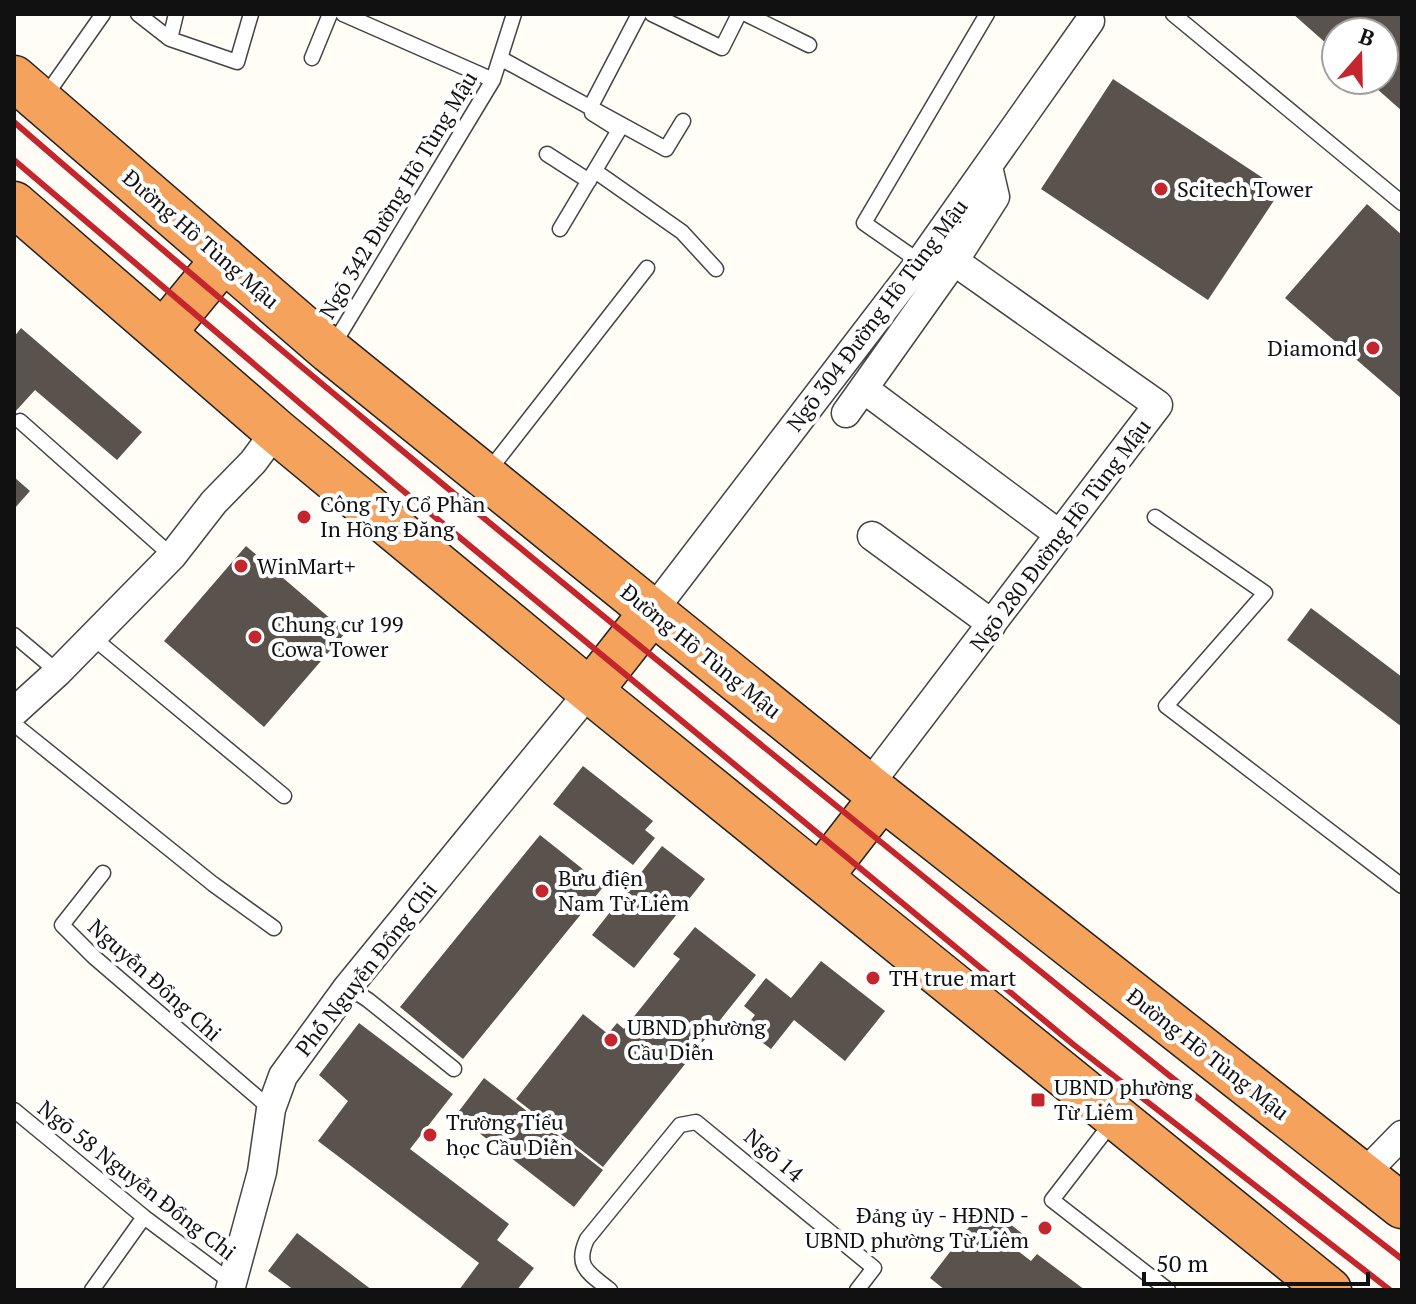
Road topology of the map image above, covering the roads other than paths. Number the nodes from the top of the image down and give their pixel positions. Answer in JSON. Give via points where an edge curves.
{"nodes":[{"id":1,"x":103,"y":14,"type":"edge"},
{"id":2,"x":138,"y":14,"type":"edge"},
{"id":3,"x":176,"y":14,"type":"edge"},
{"id":4,"x":251,"y":14,"type":"edge"},
{"id":5,"x":330,"y":14,"type":"edge"},
{"id":6,"x":343,"y":14,"type":"edge"},
{"id":7,"x":514,"y":14,"type":"edge"},
{"id":8,"x":639,"y":14,"type":"edge"},
{"id":9,"x":652,"y":14,"type":"edge"},
{"id":10,"x":739,"y":14,"type":"edge"},
{"id":11,"x":746,"y":14,"type":"edge"},
{"id":12,"x":987,"y":14,"type":"edge"},
{"id":13,"x":1173,"y":14,"type":"edge"},
{"id":14,"x":1093,"y":18,"type":"edge"},
{"id":15,"x":170,"y":39,"type":"junction"},
{"id":16,"x":809,"y":45,"type":"dead end"},
{"id":17,"x":312,"y":58,"type":"dead end"},
{"id":18,"x":500,"y":58,"type":"junction"},
{"id":19,"x":493,"y":80,"type":"junction"},
{"id":20,"x":28,"y":90,"type":"edge"},
{"id":21,"x":591,"y":106,"type":"junction"},
{"id":22,"x":683,"y":121,"type":"dead end"},
{"id":23,"x":547,"y":154,"type":"dead end"},
{"id":24,"x":988,"y":167,"type":"junction"},
{"id":25,"x":592,"y":176,"type":"junction"},
{"id":26,"x":1402,"y":203,"type":"edge"},
{"id":27,"x":14,"y":204,"type":"edge"},
{"id":28,"x":560,"y":229,"type":"dead end"},
{"id":29,"x":224,"y":259,"type":"junction"},
{"id":30,"x":954,"y":261,"type":"junction"},
{"id":31,"x":920,"y":262,"type":"junction"},
{"id":32,"x":647,"y":268,"type":"dead end"},
{"id":33,"x":716,"y":269,"type":"dead end"},
{"id":34,"x":163,"y":333,"type":"junction"},
{"id":35,"x":330,"y":351,"type":"junction"},
{"id":36,"x":864,"y":389,"type":"junction"},
{"id":37,"x":833,"y":403,"type":"junction"},
{"id":38,"x":20,"y":421,"type":"dead end"},
{"id":39,"x":276,"y":431,"type":"junction"},
{"id":40,"x":485,"y":476,"type":"junction"},
{"id":41,"x":1155,"y":517,"type":"dead end"},
{"id":42,"x":1060,"y":535,"type":"junction"},
{"id":43,"x":872,"y":536,"type":"dead end"},
{"id":44,"x":172,"y":556,"type":"junction"},
{"id":45,"x":652,"y":612,"type":"junction"},
{"id":46,"x":992,"y":624,"type":"junction"},
{"id":47,"x":14,"y":635,"type":"edge"},
{"id":48,"x":91,"y":636,"type":"junction"},
{"id":49,"x":58,"y":672,"type":"junction"},
{"id":50,"x":590,"y":691,"type":"junction"},
{"id":51,"x":14,"y":712,"type":"edge"},
{"id":52,"x":14,"y":724,"type":"edge"},
{"id":53,"x":875,"y":792,"type":"junction"},
{"id":54,"x":284,"y":796,"type":"dead end"},
{"id":55,"x":103,"y":873,"type":"dead end"},
{"id":56,"x":820,"y":877,"type":"junction"},
{"id":57,"x":1402,"y":886,"type":"edge"},
{"id":58,"x":274,"y":928,"type":"dead end"},
{"id":59,"x":348,"y":987,"type":"junction"},
{"id":60,"x":454,"y":1069,"type":"dead end"},
{"id":61,"x":271,"y":1109,"type":"junction"},
{"id":62,"x":14,"y":1110,"type":"edge"},
{"id":63,"x":1116,"y":1117,"type":"junction"},
{"id":64,"x":1402,"y":1135,"type":"edge"},
{"id":65,"x":1363,"y":1175,"type":"junction"},
{"id":66,"x":1402,"y":1206,"type":"edge"},
{"id":67,"x":144,"y":1217,"type":"junction"},
{"id":68,"x":235,"y":1288,"type":"edge"},
{"id":69,"x":92,"y":1290,"type":"edge"},
{"id":70,"x":610,"y":1290,"type":"edge"},
{"id":71,"x":857,"y":1290,"type":"edge"},
{"id":72,"x":1168,"y":1290,"type":"edge"},
{"id":73,"x":1329,"y":1290,"type":"edge"}],
"edges":[{"from":1,"to":20,"type":"lane"},
{"from":2,"to":15,"type":"lane"},
{"from":3,"to":15,"type":"lane"},
{"from":4,"to":15,"type":"lane","via":[[237,62]]},
{"from":5,"to":17,"type":"lane"},
{"from":6,"to":19,"type":"lane"},
{"from":7,"to":18,"type":"lane","name":"Ngõ 342 Đường Hồ Tùng Mậu"},
{"from":8,"to":21,"type":"lane"},
{"from":9,"to":10,"type":"lane","via":[[722,48]]},
{"from":11,"to":16,"type":"lane"},
{"from":12,"to":31,"type":"lane","via":[[864,223]]},
{"from":13,"to":26,"type":"lane"},
{"from":14,"to":24,"type":"street","name":"Ngõ 304 Đường Hồ Tùng Mậu"},
{"from":18,"to":19,"type":"lane","name":"Ngõ 342 Đường Hồ Tùng Mậu"},
{"from":18,"to":21,"type":"lane"},
{"from":19,"to":35,"type":"lane","name":"Ngõ 342 Đường Hồ Tùng Mậu"},
{"from":20,"to":29,"type":"highway","name":"Đường Hồ Tùng Mậu"},
{"from":21,"to":22,"type":"lane","via":[[666,149]]},
{"from":21,"to":25,"type":"lane","via":[[592,113],[619,130]]},
{"from":23,"to":25,"type":"lane"},
{"from":24,"to":30,"type":"street","via":[[995,197]]},
{"from":24,"to":31,"type":"street","name":"Ngõ 304 Đường Hồ Tùng Mậu"},
{"from":25,"to":28,"type":"lane"},
{"from":25,"to":33,"type":"lane","via":[[682,232]]},
{"from":27,"to":34,"type":"highway"},
{"from":29,"to":34,"type":"highway"},
{"from":29,"to":35,"type":"highway","name":"Đường Hồ Tùng Mậu"},
{"from":30,"to":36,"type":"street"},
{"from":30,"to":42,"type":"street","name":"Ngõ 280 Đường Hồ Tùng Mậu","via":[[1158,405]]},
{"from":31,"to":37,"type":"street","name":"Ngõ 304 Đường Hồ Tùng Mậu"},
{"from":32,"to":40,"type":"lane"},
{"from":34,"to":39,"type":"highway"},
{"from":35,"to":40,"type":"highway","name":"Đường Hồ Tùng Mậu"},
{"from":36,"to":37,"type":"street"},
{"from":36,"to":42,"type":"street"},
{"from":37,"to":45,"type":"street","name":"Ngõ 304 Đường Hồ Tùng Mậu"},
{"from":38,"to":44,"type":"lane"},
{"from":39,"to":44,"type":"street"},
{"from":39,"to":50,"type":"highway"},
{"from":40,"to":45,"type":"highway","name":"Đường Hồ Tùng Mậu"},
{"from":41,"to":57,"type":"lane","via":[[1265,593],[1166,706]]},
{"from":42,"to":46,"type":"street","name":"Ngõ 280 Đường Hồ Tùng Mậu"},
{"from":43,"to":46,"type":"street"},
{"from":44,"to":48,"type":"street"},
{"from":45,"to":50,"type":"highway"},
{"from":45,"to":53,"type":"highway","name":"Đường Hồ Tùng Mậu"},
{"from":46,"to":53,"type":"street","name":"Ngõ 280 Đường Hồ Tùng Mậu"},
{"from":47,"to":49,"type":"lane"},
{"from":48,"to":49,"type":"street"},
{"from":48,"to":54,"type":"lane"},
{"from":49,"to":51,"type":"street"},
{"from":50,"to":56,"type":"highway"},
{"from":50,"to":59,"type":"street","name":"Phố Nguyễn Đổng Chi"},
{"from":52,"to":58,"type":"lane"},
{"from":53,"to":56,"type":"highway"},
{"from":53,"to":65,"type":"highway","name":"Đường Hồ Tùng Mậu"},
{"from":55,"to":61,"type":"lane","name":"Nguyễn Đổng Chi","via":[[62,925]]},
{"from":56,"to":63,"type":"highway"},
{"from":59,"to":60,"type":"lane"},
{"from":59,"to":61,"type":"street","name":"Phố Nguyễn Đổng Chi","via":[[283,1076]]},
{"from":61,"to":68,"type":"street","name":"Phố Nguyễn Đổng Chi"},
{"from":62,"to":67,"type":"lane","name":"Ngõ 58 Nguyễn Đổng Chi"},
{"from":63,"to":72,"type":"lane","via":[[1052,1200]]},
{"from":63,"to":73,"type":"highway"},
{"from":64,"to":65,"type":"street"},
{"from":65,"to":66,"type":"highway","name":"Đường Hồ Tùng Mậu"},
{"from":67,"to":68,"type":"lane","name":"Ngõ 58 Nguyễn Đổng Chi"},
{"from":67,"to":69,"type":"lane"},
{"from":70,"to":71,"type":"lane","name":"Ngõ 14","via":[[585,1270],[581,1260],[587,1239],[680,1125],[696,1122],[874,1268]]}]}
